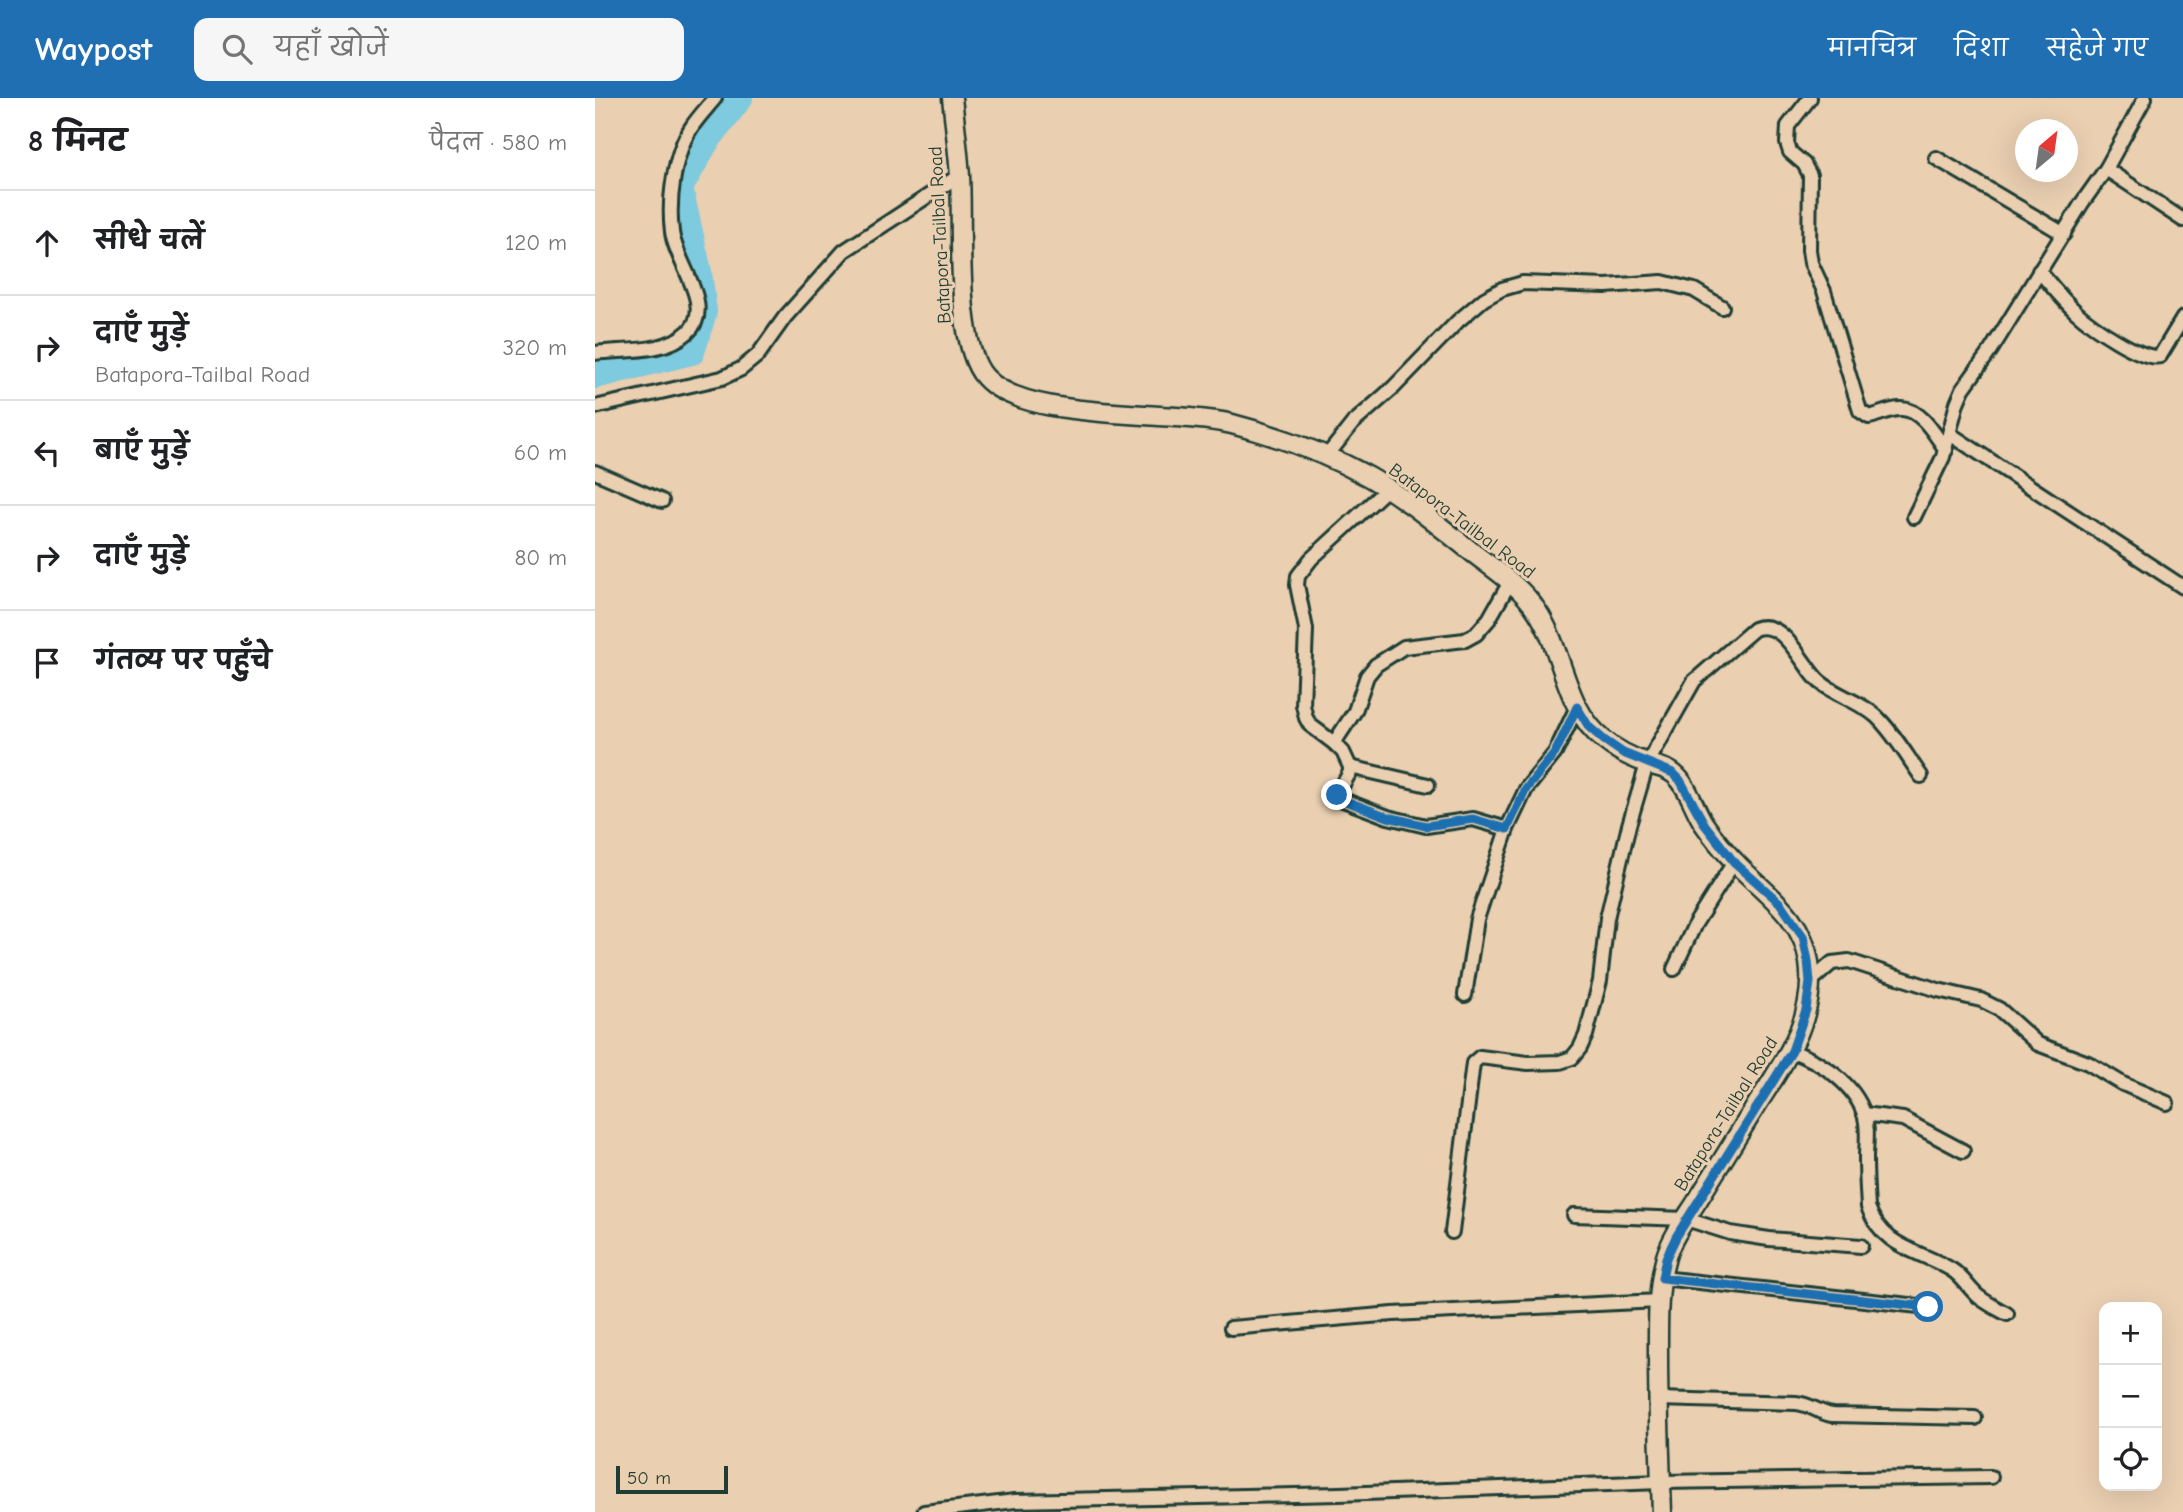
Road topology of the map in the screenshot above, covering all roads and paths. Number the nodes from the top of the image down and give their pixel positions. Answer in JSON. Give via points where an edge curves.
{"nodes":[{"id":1,"x":715,"y":98,"type":"edge"},
{"id":2,"x":952,"y":98,"type":"edge"},
{"id":3,"x":1810,"y":98,"type":"edge"},
{"id":4,"x":2145,"y":98,"type":"edge"},
{"id":5,"x":1936,"y":158,"type":"dead end"},
{"id":6,"x":2106,"y":169,"type":"junction"},
{"id":7,"x":960,"y":175,"type":"junction"},
{"id":8,"x":2183,"y":220,"type":"edge"},
{"id":9,"x":2064,"y":234,"type":"junction"},
{"id":10,"x":2039,"y":271,"type":"junction"},
{"id":11,"x":1722,"y":307,"type":"dead end"},
{"id":12,"x":2183,"y":318,"type":"edge"},
{"id":13,"x":595,"y":353,"type":"edge"},
{"id":14,"x":595,"y":407,"type":"edge"},
{"id":15,"x":1950,"y":434,"type":"junction"},
{"id":16,"x":1946,"y":450,"type":"junction"},
{"id":17,"x":1327,"y":457,"type":"junction"},
{"id":18,"x":595,"y":472,"type":"edge"},
{"id":19,"x":1387,"y":489,"type":"junction"},
{"id":20,"x":662,"y":501,"type":"dead end"},
{"id":21,"x":1914,"y":517,"type":"dead end"},
{"id":22,"x":1510,"y":582,"type":"junction"},
{"id":23,"x":2183,"y":587,"type":"edge"},
{"id":24,"x":1577,"y":707,"type":"junction"},
{"id":25,"x":1334,"y":743,"type":"junction"},
{"id":26,"x":1647,"y":764,"type":"junction"},
{"id":27,"x":1350,"y":767,"type":"junction"},
{"id":28,"x":1921,"y":776,"type":"dead end"},
{"id":29,"x":1427,"y":785,"type":"dead end"},
{"id":30,"x":1507,"y":829,"type":"junction"},
{"id":31,"x":1734,"y":862,"type":"junction"},
{"id":32,"x":1674,"y":969,"type":"dead end"},
{"id":33,"x":1810,"y":982,"type":"junction"},
{"id":34,"x":1465,"y":995,"type":"dead end"},
{"id":35,"x":1792,"y":1051,"type":"junction"},
{"id":36,"x":2167,"y":1103,"type":"dead end"},
{"id":37,"x":1864,"y":1114,"type":"junction"},
{"id":38,"x":1963,"y":1151,"type":"dead end"},
{"id":39,"x":1574,"y":1215,"type":"dead end"},
{"id":40,"x":1686,"y":1219,"type":"junction"},
{"id":41,"x":1452,"y":1232,"type":"dead end"},
{"id":42,"x":1861,"y":1247,"type":"dead end"},
{"id":43,"x":1662,"y":1278,"type":"junction"},
{"id":44,"x":1658,"y":1301,"type":"junction"},
{"id":45,"x":1928,"y":1307,"type":"dead end"},
{"id":46,"x":2007,"y":1314,"type":"dead end"},
{"id":47,"x":1231,"y":1328,"type":"dead end"},
{"id":48,"x":1658,"y":1399,"type":"junction"},
{"id":49,"x":1975,"y":1418,"type":"dead end"},
{"id":50,"x":1991,"y":1477,"type":"dead end"},
{"id":51,"x":1661,"y":1482,"type":"junction"},
{"id":52,"x":925,"y":1512,"type":"edge"},
{"id":53,"x":1662,"y":1512,"type":"edge"}],
"edges":[{"from":1,"to":13,"type":"street","via":[[679,152],[673,190],[672,232],[697,294],[697,318],[689,331],[652,349]]},
{"from":2,"to":7,"type":"main road","name":"Batapora-Tailbal Road"},
{"from":3,"to":16,"type":"street","via":[[1788,126],[1787,143],[1810,175],[1811,263],[1840,339],[1860,411],[1869,417],[1898,409],[1909,411],[1929,426]]},
{"from":4,"to":6,"type":"street"},
{"from":5,"to":9,"type":"street"},
{"from":6,"to":8,"type":"street"},
{"from":6,"to":9,"type":"street"},
{"from":7,"to":14,"type":"street","via":[[844,251],[758,355],[741,369],[722,378]]},
{"from":7,"to":17,"type":"main road","name":"Batapora-Tailbal Road","via":[[965,327],[975,363],[994,386],[1037,403],[1229,423]]},
{"from":9,"to":10,"type":"street"},
{"from":10,"to":12,"type":"street","via":[[2077,313],[2145,356],[2160,356]]},
{"from":10,"to":15,"type":"street","via":[[1963,389]]},
{"from":11,"to":17,"type":"street","via":[[1694,290],[1662,282],[1606,286],[1524,283],[1501,289],[1458,321],[1353,423]]},
{"from":15,"to":16,"type":"street"},
{"from":15,"to":23,"type":"street"},
{"from":16,"to":21,"type":"street"},
{"from":17,"to":19,"type":"main road","name":"Batapora-Tailbal Road"},
{"from":18,"to":20,"type":"street"},
{"from":19,"to":22,"type":"main road","name":"Batapora-Tailbal Road"},
{"from":19,"to":25,"type":"street","via":[[1298,576],[1306,629],[1302,684],[1306,718]]},
{"from":22,"to":24,"type":"main road","name":"Batapora-Tailbal Road","via":[[1536,608],[1547,627]]},
{"from":22,"to":25,"type":"street","via":[[1476,634],[1465,640],[1404,648],[1376,665],[1367,676],[1356,711]]},
{"from":24,"to":26,"type":"main road","name":"Batapora-Tailbal Road","via":[[1604,740]]},
{"from":24,"to":30,"type":"street","via":[[1555,753],[1526,789]]},
{"from":25,"to":27,"type":"street"},
{"from":26,"to":28,"type":"street","via":[[1694,681],[1760,627],[1788,640],[1825,686],[1876,717]]},
{"from":26,"to":31,"type":"main road","name":"Batapora-Tailbal Road","via":[[1680,780],[1705,825]]},
{"from":26,"to":41,"type":"street","via":[[1629,825],[1586,1035],[1572,1058],[1560,1062],[1480,1057],[1473,1063]]},
{"from":27,"to":29,"type":"street"},
{"from":27,"to":30,"type":"street","via":[[1337,795],[1343,800],[1418,825],[1473,819]]},
{"from":30,"to":34,"type":"street","via":[[1477,919]]},
{"from":31,"to":32,"type":"street","via":[[1695,924]]},
{"from":31,"to":33,"type":"main road","name":"Batapora-Tailbal Road","via":[[1780,903],[1803,936]]},
{"from":33,"to":35,"type":"main road","name":"Batapora-Tailbal Road"},
{"from":33,"to":36,"type":"street","via":[[1832,963],[1849,961],[1980,1000],[1999,1009],[2038,1044],[2088,1063]]},
{"from":35,"to":37,"type":"street","via":[[1842,1081]]},
{"from":35,"to":40,"type":"main road","name":"Batapora-Tailbal Road"},
{"from":37,"to":38,"type":"street","via":[[1903,1119]]},
{"from":37,"to":46,"type":"street","via":[[1868,1207],[1881,1232],[1953,1271]]},
{"from":39,"to":40,"type":"street"},
{"from":40,"to":42,"type":"street","via":[[1730,1233]]},
{"from":40,"to":43,"type":"main road","name":"Batapora-Tailbal Road","via":[[1669,1248]]},
{"from":43,"to":44,"type":"main road","name":"Batapora-Tailbal Road"},
{"from":43,"to":45,"type":"street"},
{"from":44,"to":47,"type":"street","via":[[1393,1314]]},
{"from":44,"to":48,"type":"main road","name":"Batapora-Tailbal Road"},
{"from":48,"to":49,"type":"street","via":[[1796,1403],[1832,1415]]},
{"from":48,"to":51,"type":"main road","name":"Batapora-Tailbal Road"},
{"from":50,"to":51,"type":"street"},
{"from":51,"to":52,"type":"street","via":[[1015,1501]]},
{"from":51,"to":53,"type":"main road","name":"Batapora-Tailbal Road"}]}
